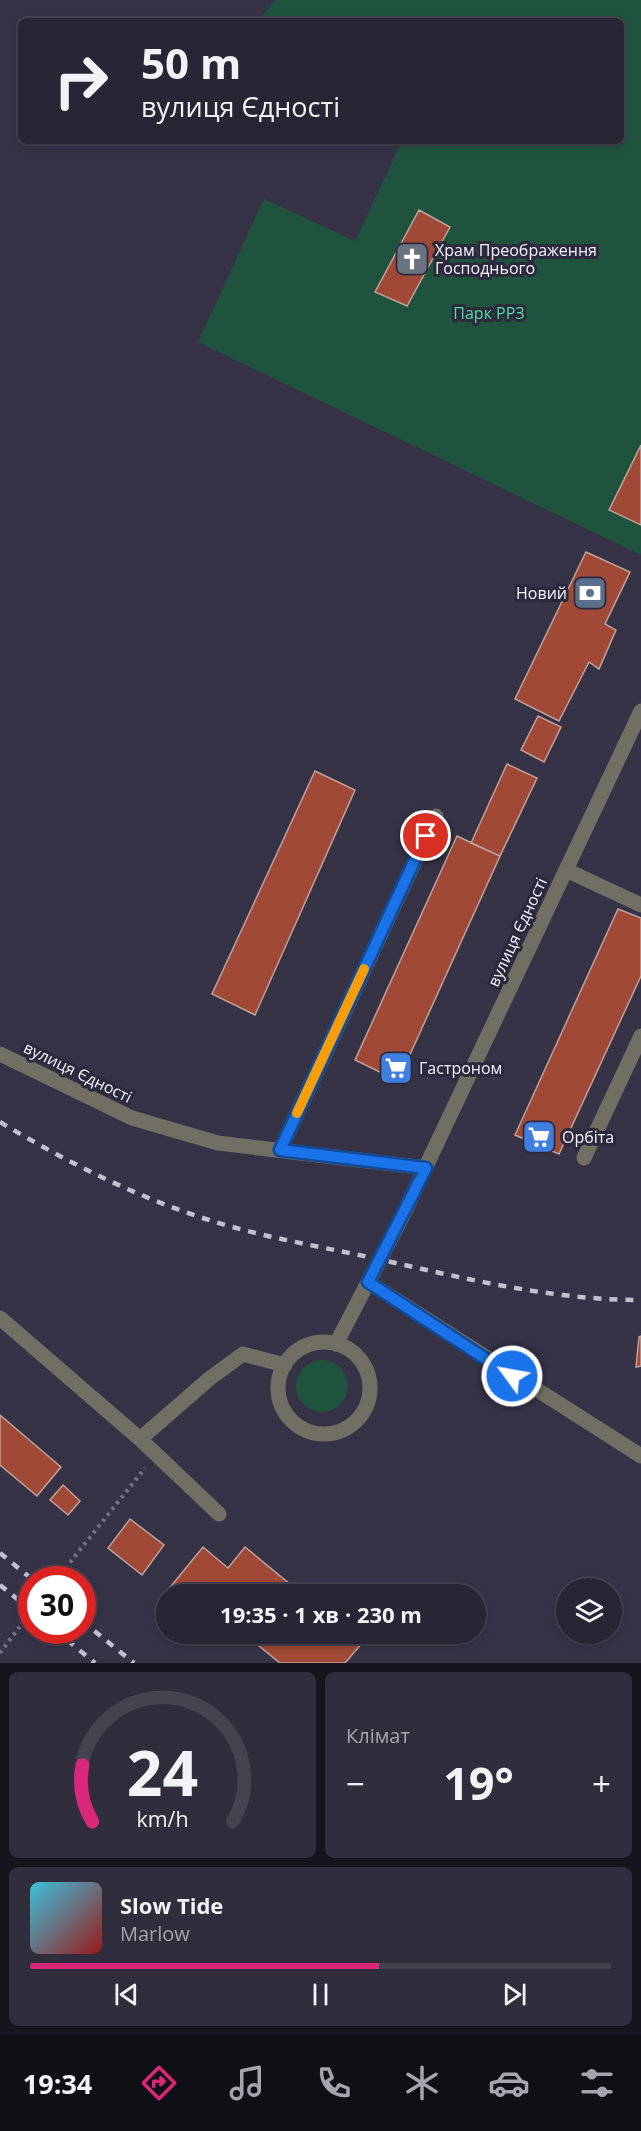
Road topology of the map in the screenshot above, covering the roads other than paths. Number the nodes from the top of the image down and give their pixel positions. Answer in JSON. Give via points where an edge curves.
{"nodes":[{"id":1,"x":641,"y":711,"type":"edge"},
{"id":2,"x":436,"y":816,"type":"dead end"},
{"id":3,"x":566,"y":870,"type":"junction"},
{"id":4,"x":641,"y":905,"type":"edge"},
{"id":5,"x":641,"y":1036,"type":"edge"},
{"id":6,"x":0,"y":1054,"type":"edge"},
{"id":7,"x":280,"y":1150,"type":"junction"},
{"id":8,"x":584,"y":1158,"type":"dead end"},
{"id":9,"x":426,"y":1168,"type":"junction"},
{"id":10,"x":368,"y":1282,"type":"junction"},
{"id":11,"x":0,"y":1318,"type":"edge"},
{"id":12,"x":336,"y":1344,"type":"junction"},
{"id":13,"x":285,"y":1365,"type":"junction"},
{"id":14,"x":140,"y":1438,"type":"junction"},
{"id":15,"x":641,"y":1456,"type":"edge"},
{"id":16,"x":219,"y":1514,"type":"dead end"}],
"edges":[{"from":1,"to":3,"type":"street","name":"вулиця Єдності"},
{"from":2,"to":7,"type":"street"},
{"from":3,"to":4,"type":"street"},
{"from":3,"to":9,"type":"street","name":"вулиця Єдності"},
{"from":5,"to":8,"type":"street"},
{"from":6,"to":7,"type":"street","name":"вулиця Єдності","via":[[132,1118],[218,1143]]},
{"from":7,"to":9,"type":"street","name":"вулиця Єдності"},
{"from":9,"to":10,"type":"street","name":"вулиця Єдності"},
{"from":10,"to":12,"type":"street","name":"вулиця Єдності"},
{"from":10,"to":15,"type":"street"},
{"from":11,"to":14,"type":"street"},
{"from":12,"to":13,"type":"street","via":[[316,1343],[301,1348]]},
{"from":12,"to":13,"type":"street","via":[[350,1350],[361,1362],[370,1392],[365,1410],[342,1431],[310,1432],[288,1419],[280,1404],[278,1388]]},
{"from":13,"to":14,"type":"street","via":[[243,1354]]},
{"from":14,"to":16,"type":"street"}]}
